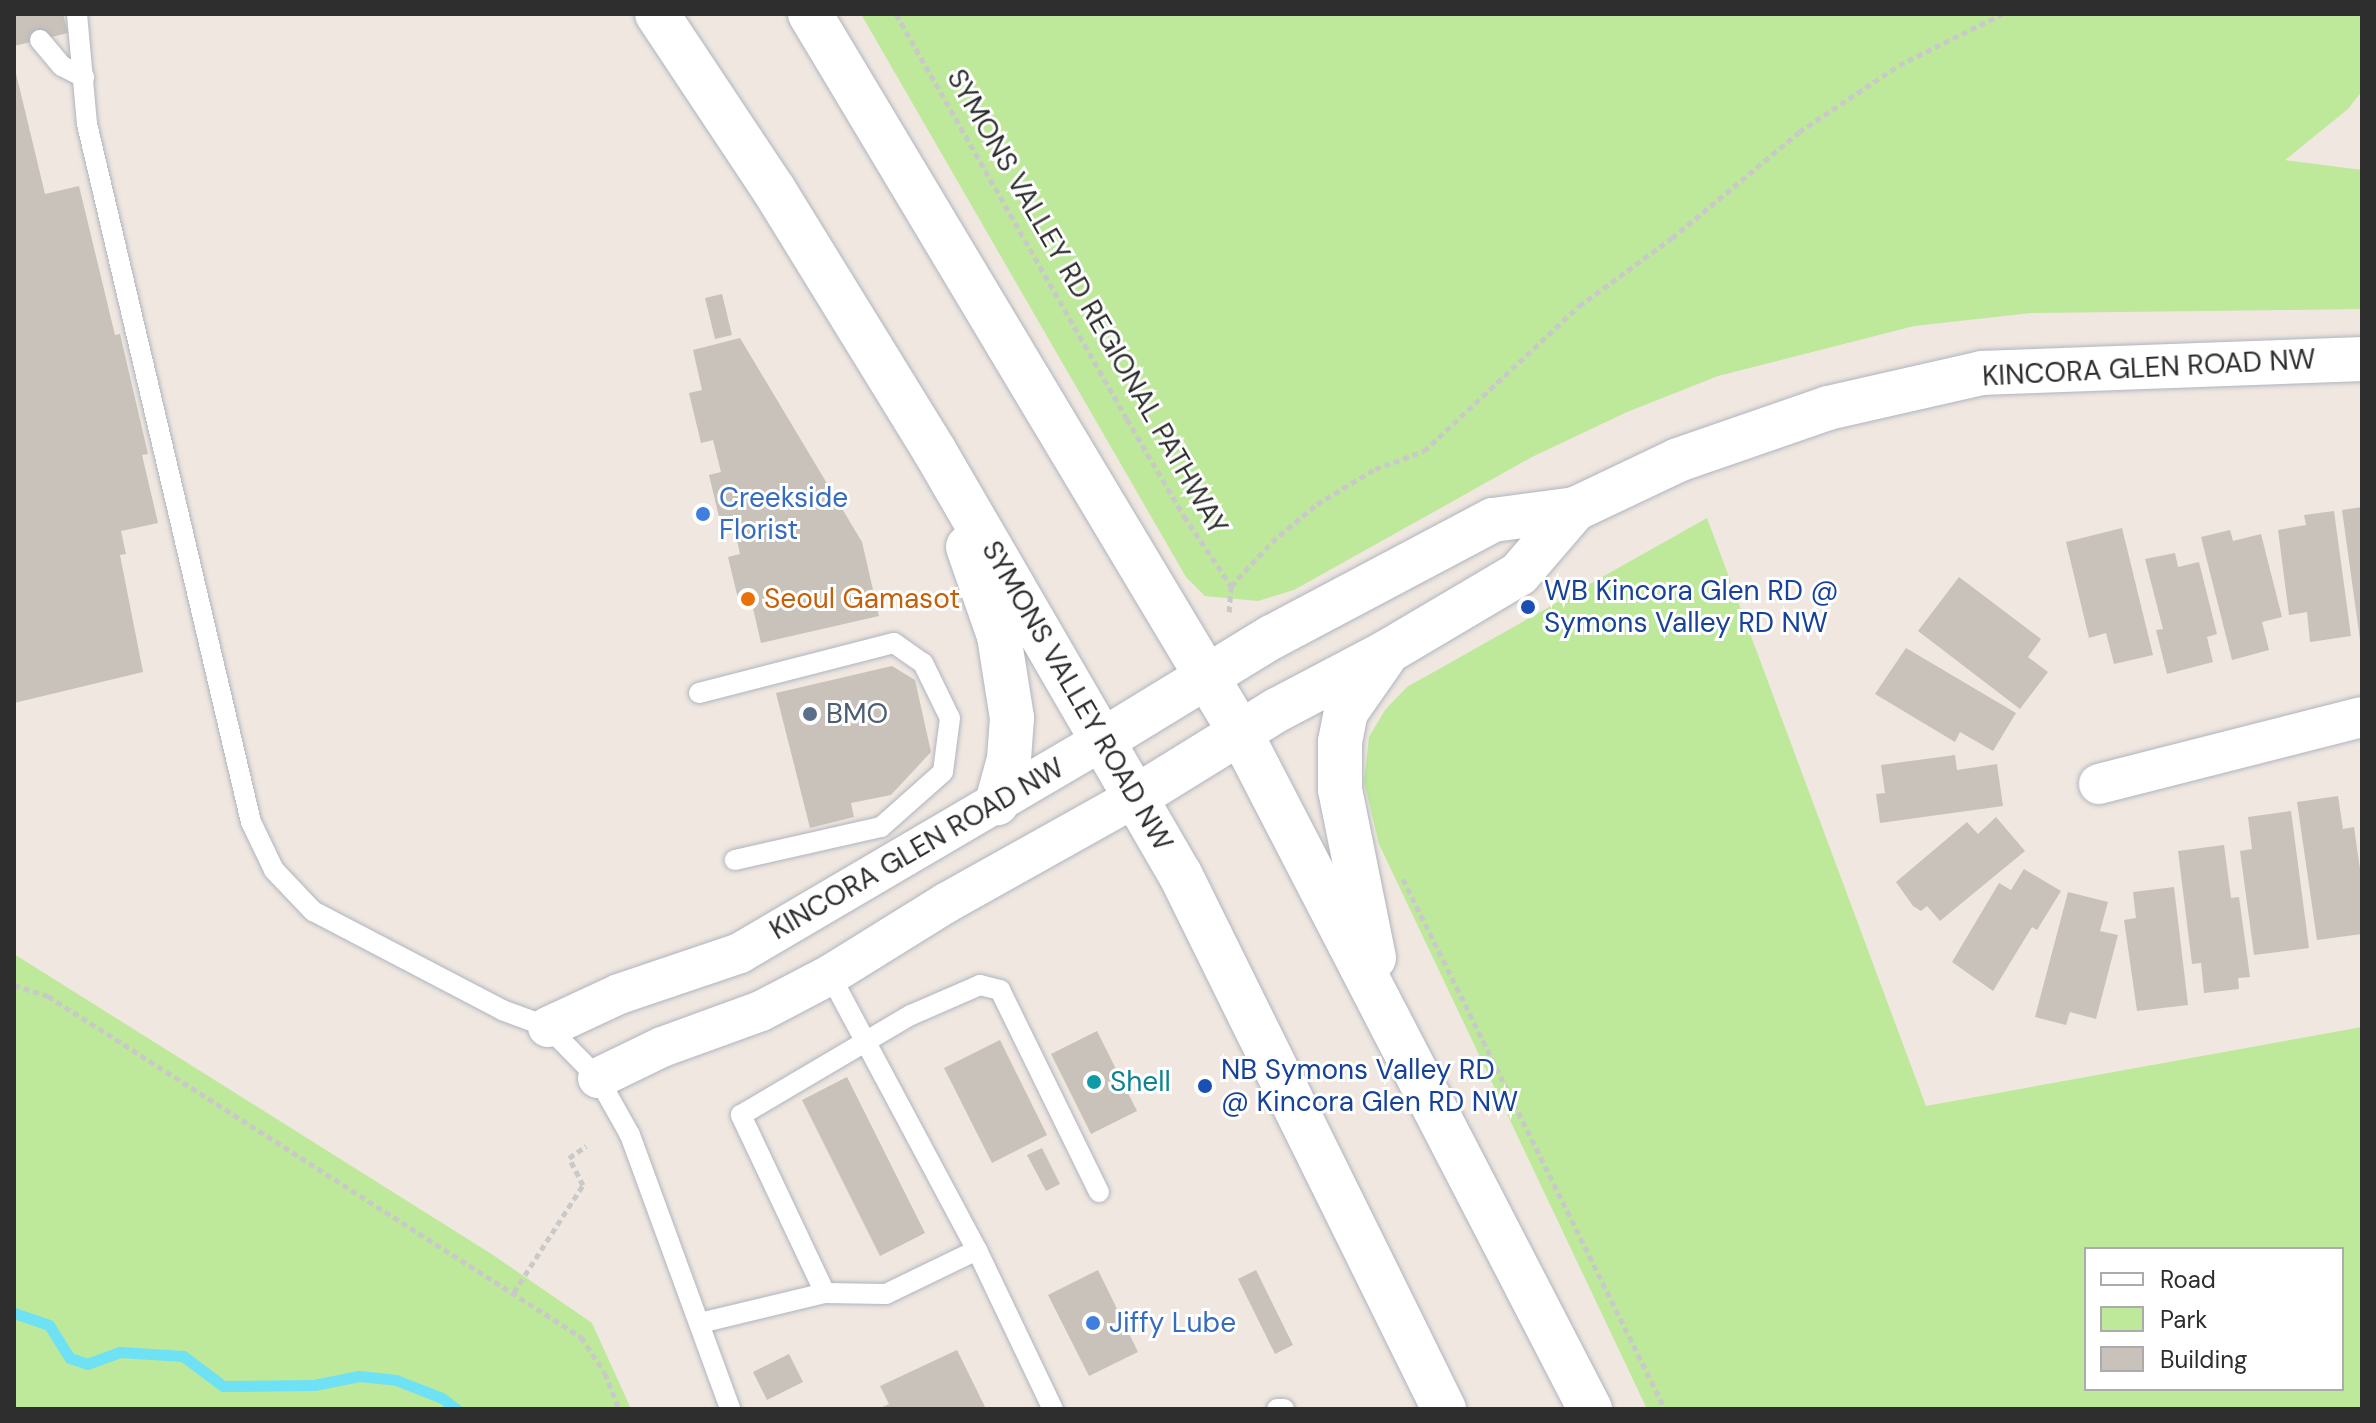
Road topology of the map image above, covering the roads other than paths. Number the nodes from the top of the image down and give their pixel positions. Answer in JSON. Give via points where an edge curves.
{"nodes":[{"id":1,"x":77,"y":14,"type":"edge"},
{"id":2,"x":657,"y":14,"type":"edge"},
{"id":3,"x":810,"y":14,"type":"edge"},
{"id":4,"x":40,"y":40,"type":"dead end"},
{"id":5,"x":84,"y":77,"type":"junction"},
{"id":6,"x":2362,"y":359,"type":"edge"},
{"id":7,"x":934,"y":450,"type":"junction"},
{"id":8,"x":1575,"y":509,"type":"junction"},
{"id":9,"x":1387,"y":652,"type":"junction"},
{"id":10,"x":1210,"y":677,"type":"junction"},
{"id":11,"x":699,"y":693,"type":"dead end"},
{"id":12,"x":2362,"y":717,"type":"edge"},
{"id":13,"x":1241,"y":734,"type":"junction"},
{"id":14,"x":1103,"y":740,"type":"junction"},
{"id":15,"x":2099,"y":784,"type":"dead end"},
{"id":16,"x":1136,"y":797,"type":"junction"},
{"id":17,"x":997,"y":803,"type":"junction"},
{"id":18,"x":735,"y":860,"type":"dead end"},
{"id":19,"x":830,"y":975,"type":"junction"},
{"id":20,"x":1384,"y":1008,"type":"junction"},
{"id":21,"x":548,"y":1027,"type":"junction"},
{"id":22,"x":867,"y":1040,"type":"junction"},
{"id":23,"x":598,"y":1078,"type":"junction"},
{"id":24,"x":1099,"y":1192,"type":"dead end"},
{"id":25,"x":977,"y":1250,"type":"junction"},
{"id":26,"x":825,"y":1293,"type":"junction"},
{"id":27,"x":700,"y":1323,"type":"junction"},
{"id":28,"x":730,"y":1409,"type":"edge"},
{"id":29,"x":1053,"y":1409,"type":"edge"},
{"id":30,"x":1277,"y":1409,"type":"edge"},
{"id":31,"x":1284,"y":1409,"type":"edge"},
{"id":32,"x":1444,"y":1409,"type":"edge"},
{"id":33,"x":1590,"y":1409,"type":"edge"}],
"edges":[{"from":1,"to":5,"type":"lane"},
{"from":2,"to":7,"type":"main road","name":"SYMONS VALLEY ROAD NW","via":[[774,190]]},
{"from":3,"to":10,"type":"main road"},
{"from":4,"to":5,"type":"lane","via":[[62,66]]},
{"from":5,"to":21,"type":"lane","via":[[87,124],[251,822],[274,870],[313,911],[358,937],[502,1010]]},
{"from":6,"to":8,"type":"main road","name":"KINCORA GLEN ROAD NW","via":[[1982,373],[1828,408],[1678,460]]},
{"from":7,"to":14,"type":"main road","name":"SYMONS VALLEY ROAD NW"},
{"from":7,"to":17,"type":"main road","via":[[999,636],[1012,718],[1009,759]]},
{"from":8,"to":9,"type":"main road","name":"KINCORA GLEN ROAD NW","via":[[1519,574]]},
{"from":8,"to":10,"type":"main road","name":"KINCORA GLEN ROAD NW","via":[[1493,520],[1272,637]]},
{"from":9,"to":13,"type":"main road","name":"KINCORA GLEN ROAD NW"},
{"from":9,"to":20,"type":"main road","via":[[1346,712],[1340,758],[1340,790]]},
{"from":10,"to":13,"type":"main road"},
{"from":10,"to":14,"type":"main road","name":"KINCORA GLEN ROAD NW"},
{"from":11,"to":18,"type":"lane","via":[[894,643],[923,663],[950,718],[943,772],[881,827]]},
{"from":12,"to":15,"type":"street"},
{"from":13,"to":16,"type":"main road","name":"KINCORA GLEN ROAD NW"},
{"from":13,"to":20,"type":"main road"},
{"from":14,"to":16,"type":"main road","name":"SYMONS VALLEY ROAD NW"},
{"from":14,"to":17,"type":"street","name":"KINCORA GLEN ROAD NW"},
{"from":16,"to":19,"type":"street","name":"KINCORA GLEN ROAD NW"},
{"from":16,"to":32,"type":"main road","name":"SYMONS VALLEY ROAD NW","via":[[1180,874]]},
{"from":17,"to":21,"type":"street","name":"KINCORA GLEN ROAD NW","via":[[740,953],[619,994]]},
{"from":19,"to":22,"type":"lane"},
{"from":19,"to":23,"type":"street","name":"KINCORA GLEN ROAD NW","via":[[761,1011],[662,1047]]},
{"from":20,"to":33,"type":"main road"},
{"from":21,"to":23,"type":"lane"},
{"from":22,"to":24,"type":"lane","via":[[980,985],[1000,990]]},
{"from":22,"to":25,"type":"lane"},
{"from":22,"to":26,"type":"lane","via":[[741,1115]]},
{"from":23,"to":27,"type":"lane","via":[[630,1135]]},
{"from":25,"to":26,"type":"lane","via":[[886,1294]]},
{"from":25,"to":29,"type":"lane"},
{"from":26,"to":27,"type":"lane"},
{"from":27,"to":28,"type":"lane"},
{"from":30,"to":31,"type":"lane"}]}
